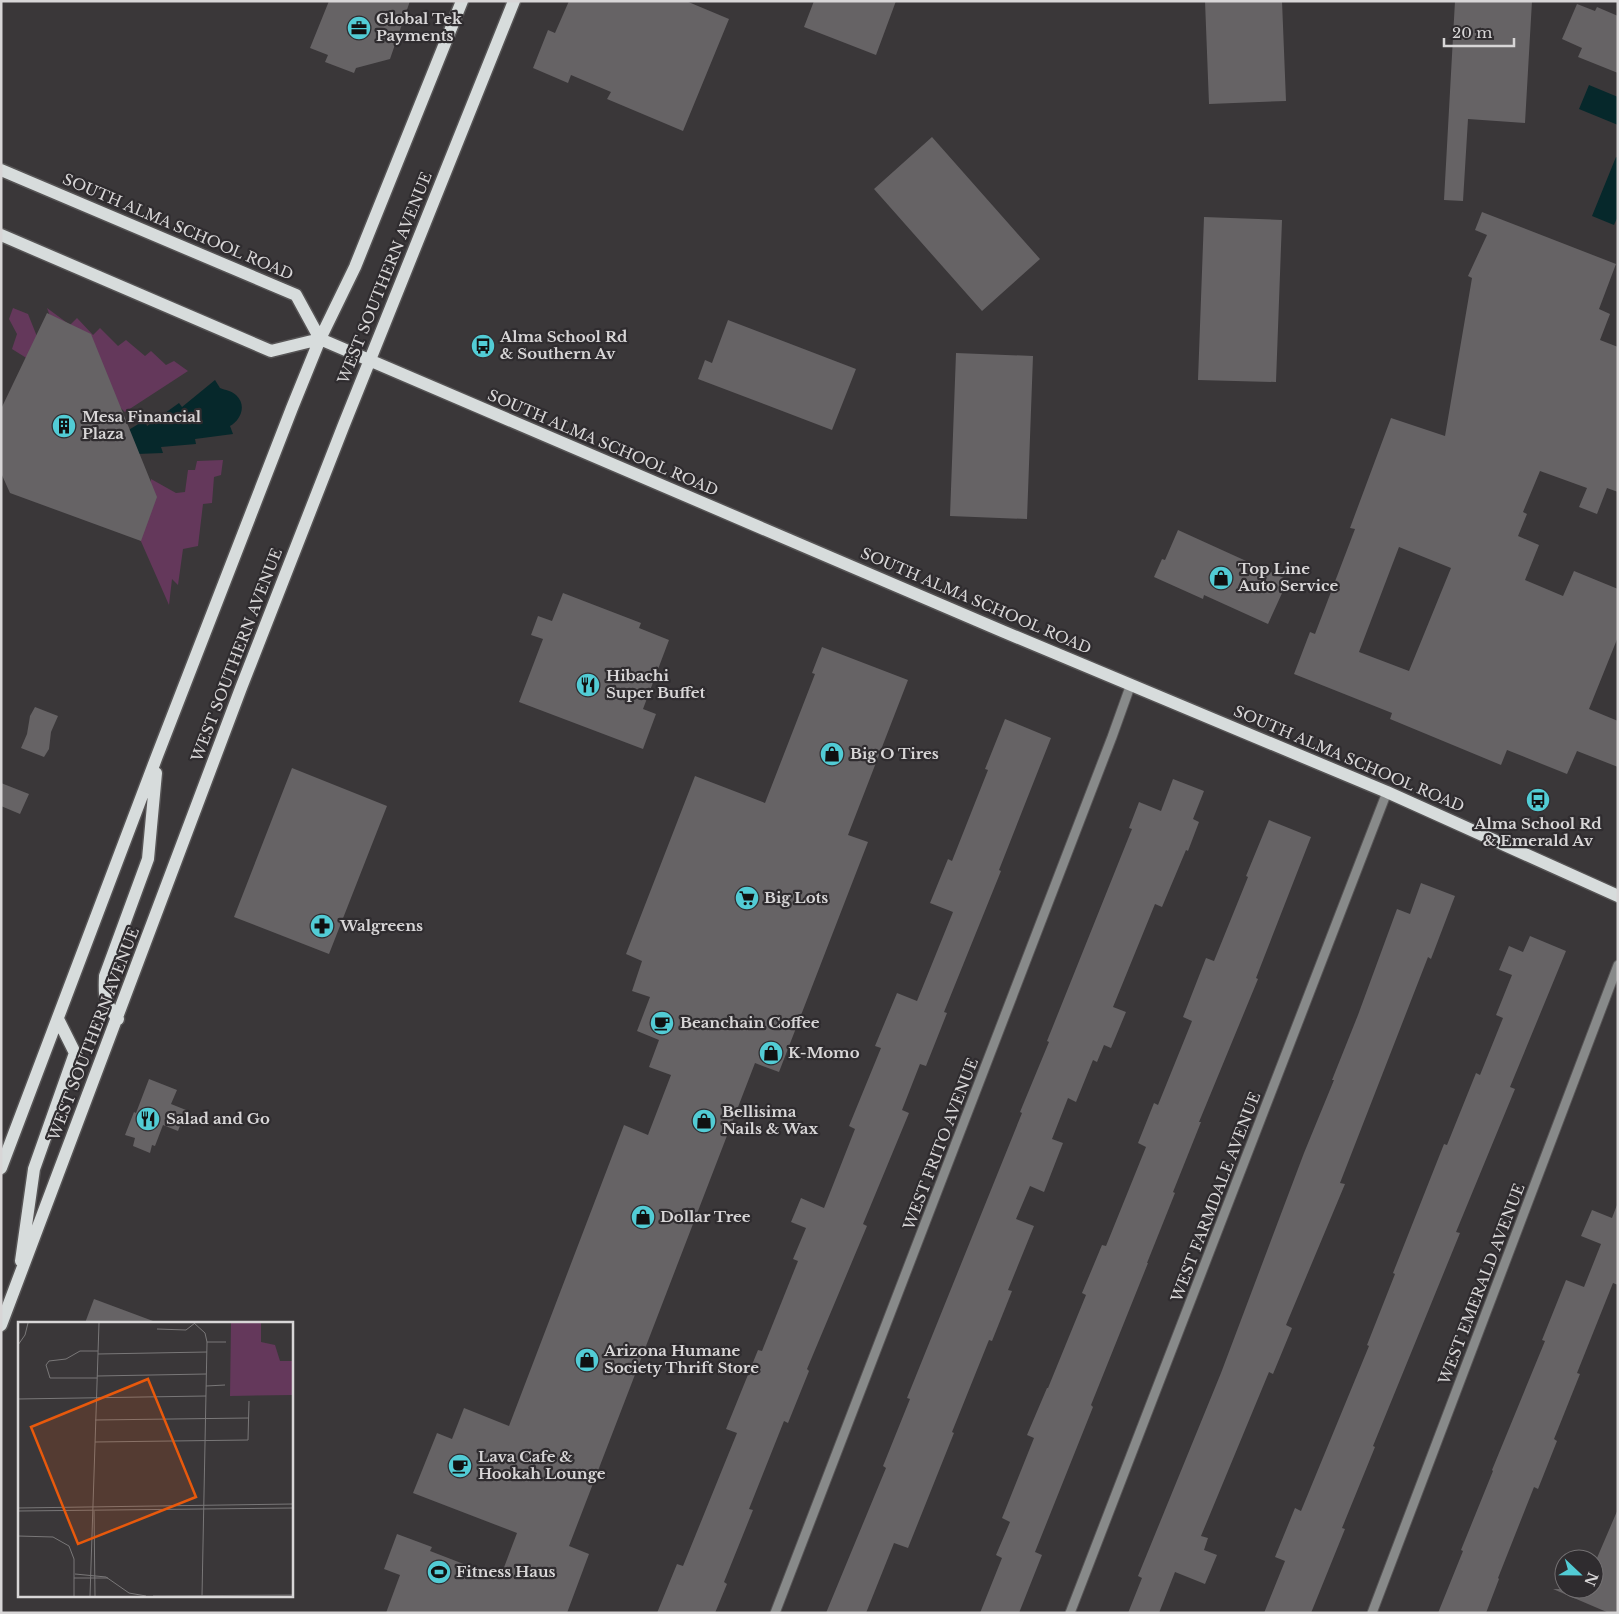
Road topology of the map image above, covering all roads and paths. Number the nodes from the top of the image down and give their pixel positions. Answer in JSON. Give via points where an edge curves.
{"nodes":[{"id":1,"x":462,"y":1,"type":"edge"},
{"id":2,"x":514,"y":1,"type":"edge"},
{"id":3,"x":1,"y":170,"type":"edge"},
{"id":4,"x":1,"y":235,"type":"edge"},
{"id":5,"x":320,"y":339,"type":"junction"},
{"id":6,"x":370,"y":360,"type":"junction"},
{"id":7,"x":1131,"y":684,"type":"junction"},
{"id":8,"x":157,"y":756,"type":"junction"},
{"id":9,"x":1387,"y":792,"type":"junction"},
{"id":10,"x":1618,"y":896,"type":"edge"},
{"id":11,"x":1618,"y":965,"type":"edge"},
{"id":12,"x":58,"y":1018,"type":"junction"},
{"id":13,"x":118,"y":1019,"type":"junction"},
{"id":14,"x":1,"y":1168,"type":"edge"},
{"id":15,"x":17,"y":1283,"type":"junction"},
{"id":16,"x":1,"y":1325,"type":"edge"},
{"id":17,"x":775,"y":1613,"type":"edge"},
{"id":18,"x":1070,"y":1613,"type":"edge"},
{"id":19,"x":1372,"y":1613,"type":"edge"}],
"edges":[{"from":1,"to":5,"type":"main road","via":[[355,266]]},
{"from":2,"to":6,"type":"main road","name":"WEST SOUTHERN AVENUE"},
{"from":3,"to":5,"type":"main road","name":"SOUTH ALMA SCHOOL ROAD","via":[[296,294]]},
{"from":4,"to":5,"type":"main road","via":[[271,351]]},
{"from":5,"to":6,"type":"main road","name":"SOUTH ALMA SCHOOL ROAD"},
{"from":5,"to":8,"type":"main road"},
{"from":6,"to":7,"type":"main road","name":"SOUTH ALMA SCHOOL ROAD"},
{"from":6,"to":13,"type":"main road","name":"WEST SOUTHERN AVENUE","via":[[241,688]]},
{"from":7,"to":9,"type":"main road","name":"SOUTH ALMA SCHOOL ROAD"},
{"from":7,"to":17,"type":"street","name":"WEST FRITO AVENUE"},
{"from":8,"to":12,"type":"main road"},
{"from":8,"to":13,"type":"main road","via":[[148,859],[105,976],[107,1005]]},
{"from":9,"to":10,"type":"main road","name":"SOUTH ALMA SCHOOL ROAD"},
{"from":9,"to":18,"type":"street","name":"WEST FARMDALE AVENUE"},
{"from":11,"to":19,"type":"street","name":"WEST EMERALD AVENUE"},
{"from":12,"to":14,"type":"main road"},
{"from":12,"to":15,"type":"main road","via":[[75,1053],[34,1169]]},
{"from":13,"to":15,"type":"main road","name":"WEST SOUTHERN AVENUE"},
{"from":15,"to":16,"type":"main road","name":"WEST SOUTHERN AVENUE"}]}
